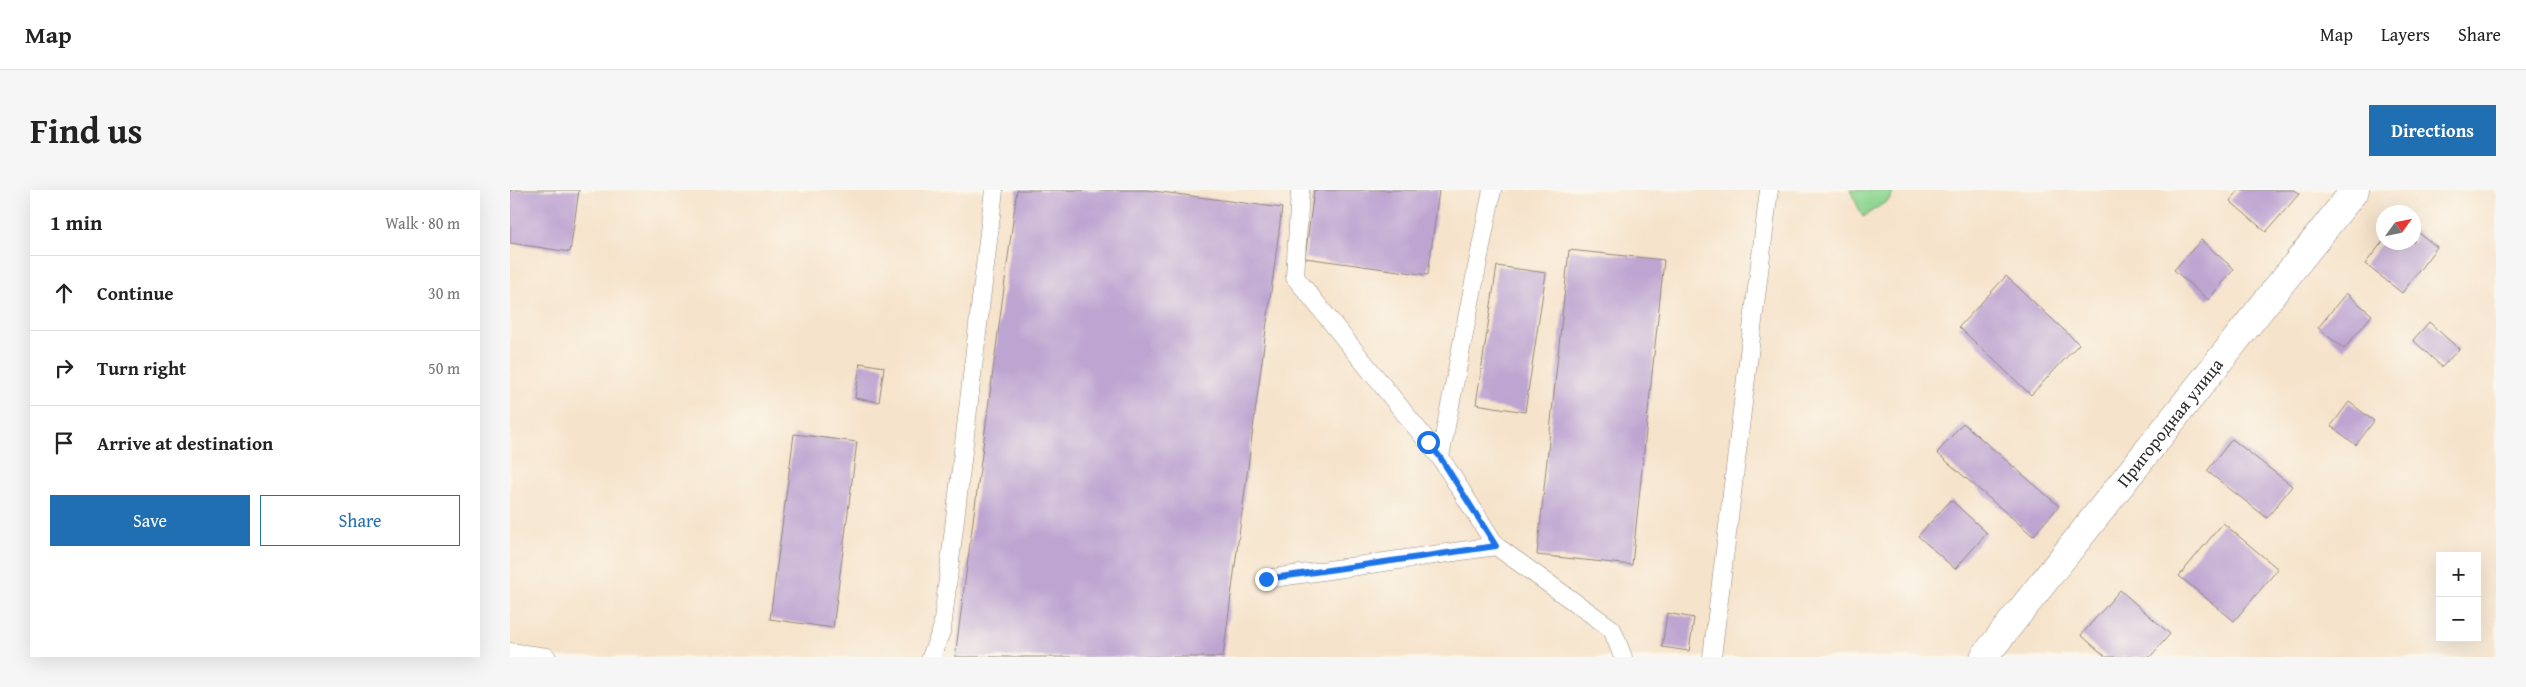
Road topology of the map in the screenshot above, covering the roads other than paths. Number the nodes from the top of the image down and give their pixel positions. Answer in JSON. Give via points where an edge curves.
{"nodes":[{"id":1,"x":994,"y":190,"type":"edge"},
{"id":2,"x":1300,"y":190,"type":"edge"},
{"id":3,"x":1492,"y":190,"type":"edge"},
{"id":4,"x":2355,"y":190,"type":"edge"},
{"id":5,"x":1770,"y":191,"type":"edge"},
{"id":6,"x":1440,"y":457,"type":"junction"},
{"id":7,"x":1496,"y":546,"type":"junction"},
{"id":8,"x":1266,"y":579,"type":"dead end"},
{"id":9,"x":510,"y":652,"type":"edge"},
{"id":10,"x":547,"y":657,"type":"edge"},
{"id":11,"x":932,"y":657,"type":"edge"},
{"id":12,"x":1623,"y":657,"type":"edge"},
{"id":13,"x":1712,"y":657,"type":"edge"},
{"id":14,"x":1984,"y":657,"type":"edge"}],
"edges":[{"from":1,"to":11,"type":"lane","via":[[942,629]]},
{"from":2,"to":6,"type":"lane","via":[[1295,277]]},
{"from":3,"to":6,"type":"lane"},
{"from":4,"to":14,"type":"street","name":"Пригородная улица"},
{"from":5,"to":13,"type":"lane"},
{"from":6,"to":7,"type":"lane"},
{"from":7,"to":8,"type":"lane"},
{"from":7,"to":12,"type":"lane","via":[[1612,629]]},
{"from":9,"to":10,"type":"lane"}]}
